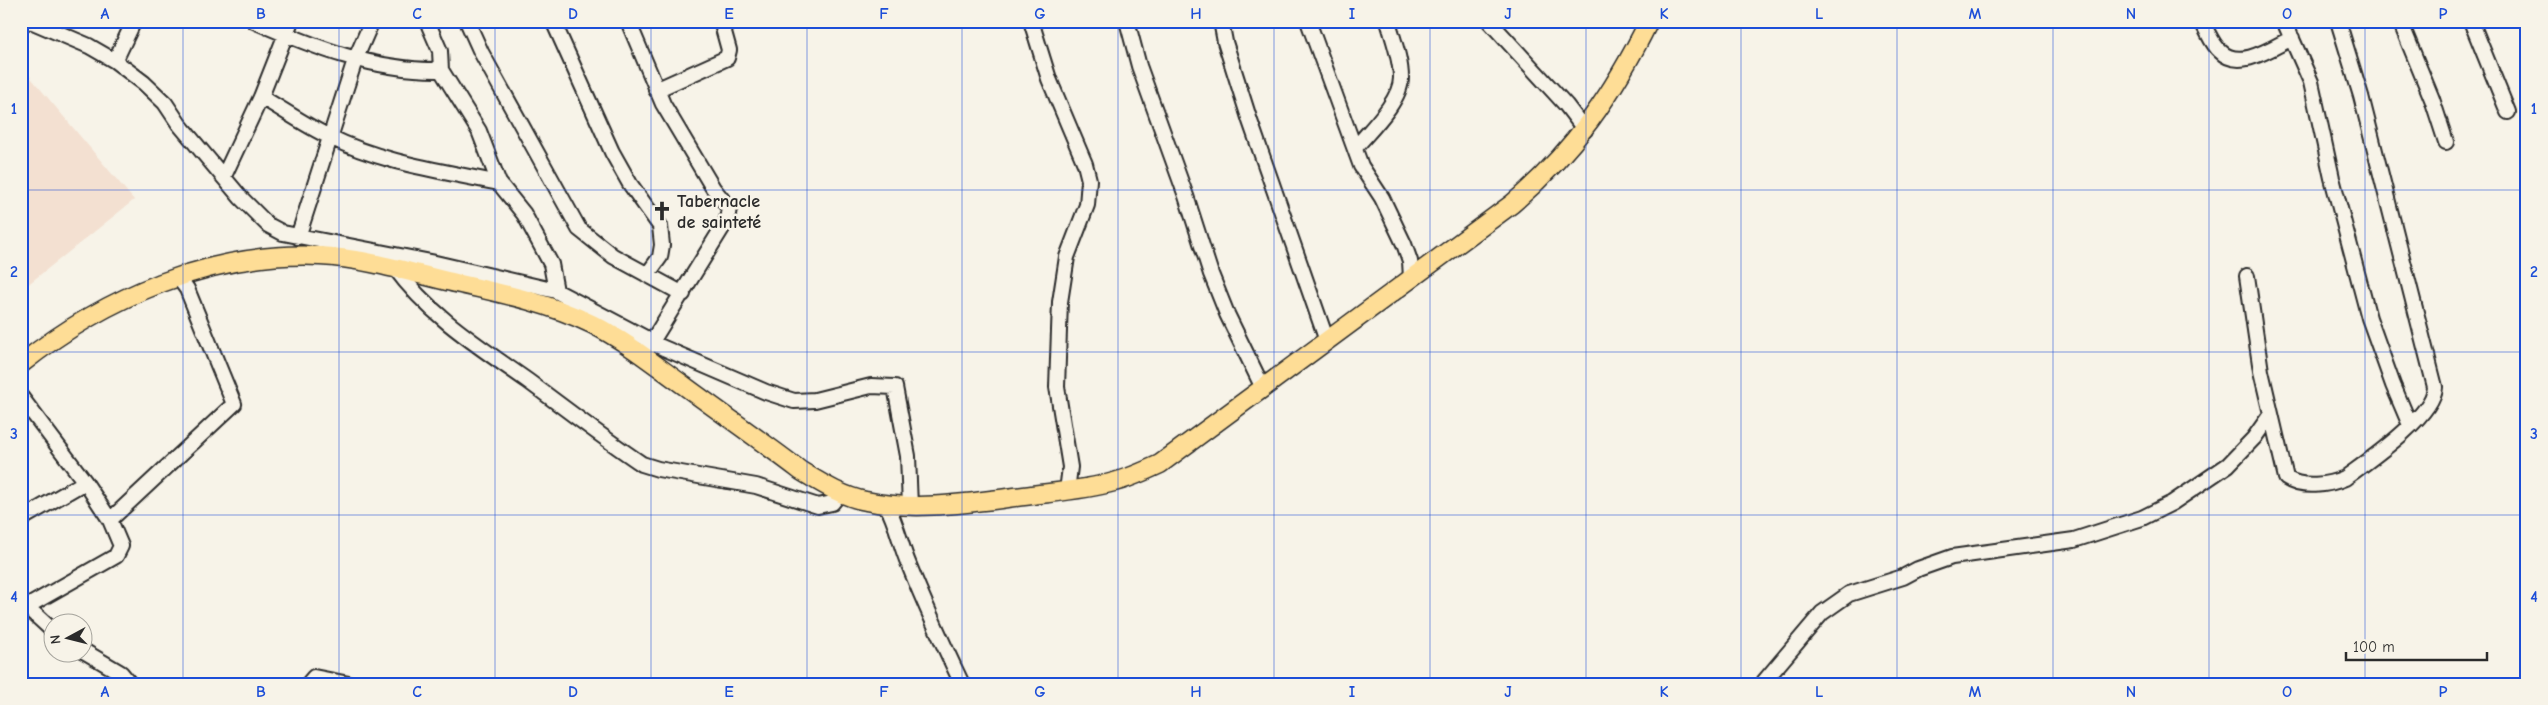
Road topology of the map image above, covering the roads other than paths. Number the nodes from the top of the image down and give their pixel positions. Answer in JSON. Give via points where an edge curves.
{"nodes":[{"id":1,"x":33,"y":21,"type":"edge"},
{"id":2,"x":134,"y":21,"type":"edge"},
{"id":3,"x":254,"y":21,"type":"edge"},
{"id":4,"x":291,"y":21,"type":"edge"},
{"id":5,"x":372,"y":21,"type":"edge"},
{"id":6,"x":427,"y":21,"type":"edge"},
{"id":7,"x":466,"y":21,"type":"edge"},
{"id":8,"x":553,"y":21,"type":"edge"},
{"id":9,"x":628,"y":21,"type":"edge"},
{"id":10,"x":721,"y":21,"type":"edge"},
{"id":11,"x":1031,"y":21,"type":"edge"},
{"id":12,"x":1127,"y":21,"type":"edge"},
{"id":13,"x":1221,"y":21,"type":"edge"},
{"id":14,"x":1308,"y":21,"type":"edge"},
{"id":15,"x":1388,"y":21,"type":"edge"},
{"id":16,"x":1489,"y":21,"type":"edge"},
{"id":17,"x":1649,"y":21,"type":"edge"},
{"id":18,"x":2201,"y":21,"type":"edge"},
{"id":19,"x":2284,"y":21,"type":"edge"},
{"id":20,"x":2338,"y":21,"type":"edge"},
{"id":21,"x":2400,"y":21,"type":"edge"},
{"id":22,"x":2471,"y":21,"type":"edge"},
{"id":23,"x":21,"y":22,"type":"edge"},
{"id":24,"x":285,"y":36,"type":"junction"},
{"id":25,"x":2292,"y":38,"type":"junction"},
{"id":26,"x":355,"y":60,"type":"junction"},
{"id":27,"x":115,"y":61,"type":"junction"},
{"id":28,"x":441,"y":70,"type":"junction"},
{"id":29,"x":656,"y":90,"type":"junction"},
{"id":30,"x":261,"y":97,"type":"junction"},
{"id":31,"x":2508,"y":112,"type":"dead end"},
{"id":32,"x":1585,"y":130,"type":"junction"},
{"id":33,"x":330,"y":138,"type":"junction"},
{"id":34,"x":2446,"y":142,"type":"dead end"},
{"id":35,"x":1355,"y":148,"type":"junction"},
{"id":36,"x":224,"y":176,"type":"junction"},
{"id":37,"x":499,"y":183,"type":"junction"},
{"id":38,"x":298,"y":237,"type":"junction"},
{"id":39,"x":395,"y":268,"type":"junction"},
{"id":40,"x":429,"y":269,"type":"junction"},
{"id":41,"x":647,"y":274,"type":"junction"},
{"id":42,"x":2247,"y":276,"type":"dead end"},
{"id":43,"x":178,"y":277,"type":"junction"},
{"id":44,"x":1411,"y":278,"type":"junction"},
{"id":45,"x":556,"y":291,"type":"junction"},
{"id":46,"x":683,"y":294,"type":"junction"},
{"id":47,"x":1327,"y":341,"type":"junction"},
{"id":48,"x":649,"y":347,"type":"junction"},
{"id":49,"x":21,"y":364,"type":"edge"},
{"id":50,"x":1263,"y":388,"type":"junction"},
{"id":51,"x":21,"y":397,"type":"edge"},
{"id":52,"x":2271,"y":414,"type":"junction"},
{"id":53,"x":2410,"y":425,"type":"junction"},
{"id":54,"x":85,"y":482,"type":"junction"},
{"id":55,"x":1067,"y":491,"type":"junction"},
{"id":56,"x":841,"y":492,"type":"junction"},
{"id":57,"x":886,"y":504,"type":"junction"},
{"id":58,"x":910,"y":506,"type":"junction"},
{"id":59,"x":21,"y":519,"type":"edge"},
{"id":60,"x":110,"y":520,"type":"junction"},
{"id":61,"x":25,"y":609,"type":"edge"},
{"id":62,"x":42,"y":622,"type":"edge"},
{"id":63,"x":92,"y":656,"type":"edge"},
{"id":64,"x":130,"y":684,"type":"edge"},
{"id":65,"x":308,"y":684,"type":"edge"},
{"id":66,"x":349,"y":684,"type":"edge"},
{"id":67,"x":962,"y":684,"type":"edge"},
{"id":68,"x":1762,"y":684,"type":"edge"}],
"edges":[{"from":1,"to":23,"type":"street"},
{"from":1,"to":27,"type":"street"},
{"from":2,"to":27,"type":"street"},
{"from":3,"to":24,"type":"street"},
{"from":4,"to":24,"type":"street"},
{"from":5,"to":26,"type":"street"},
{"from":6,"to":28,"type":"street","via":[[440,51]]},
{"from":7,"to":41,"type":"street","via":[[580,229],[613,256]]},
{"from":8,"to":41,"type":"street","via":[[612,152],[660,226],[660,257]]},
{"from":9,"to":29,"type":"street"},
{"from":10,"to":29,"type":"street","via":[[729,50],[727,58]]},
{"from":11,"to":55,"type":"street","via":[[1049,78],[1089,180],[1087,204],[1068,257],[1060,302],[1057,387],[1070,468]]},
{"from":12,"to":50,"type":"street","via":[[1139,66],[1211,274]]},
{"from":13,"to":47,"type":"street","via":[[1248,114]]},
{"from":14,"to":35,"type":"street"},
{"from":15,"to":35,"type":"street","via":[[1398,55],[1400,86],[1378,121]]},
{"from":16,"to":32,"type":"street"},
{"from":17,"to":32,"type":"main road","via":[[1619,79]]},
{"from":18,"to":25,"type":"street","via":[[2212,41],[2231,59],[2241,60]]},
{"from":19,"to":25,"type":"street"},
{"from":20,"to":53,"type":"street","via":[[2364,104],[2435,387],[2432,401]]},
{"from":21,"to":34,"type":"street"},
{"from":22,"to":31,"type":"street"},
{"from":24,"to":26,"type":"street"},
{"from":24,"to":30,"type":"street"},
{"from":25,"to":53,"type":"street","via":[[2311,82],[2332,178],[2369,318]]},
{"from":26,"to":28,"type":"street","via":[[420,71]]},
{"from":26,"to":33,"type":"street"},
{"from":27,"to":36,"type":"street","via":[[158,95]]},
{"from":28,"to":37,"type":"street","via":[[479,130]]},
{"from":29,"to":46,"type":"street","via":[[708,181],[729,208],[727,220]]},
{"from":30,"to":33,"type":"street"},
{"from":30,"to":36,"type":"street"},
{"from":32,"to":44,"type":"main road","via":[[1554,166],[1512,204]]},
{"from":33,"to":37,"type":"street","via":[[382,157]]},
{"from":33,"to":38,"type":"street"},
{"from":35,"to":44,"type":"street","via":[[1361,166],[1382,198],[1404,244]]},
{"from":36,"to":38,"type":"street","via":[[268,225]]},
{"from":37,"to":45,"type":"street","via":[[524,214],[551,264]]},
{"from":38,"to":40,"type":"street"},
{"from":39,"to":40,"type":"main road"},
{"from":39,"to":43,"type":"main road","via":[[322,256],[293,256],[230,263]]},
{"from":39,"to":56,"type":"street","via":[[428,307],[642,464],[756,486],[818,506],[832,503]]},
{"from":40,"to":45,"type":"street"},
{"from":40,"to":48,"type":"main road","via":[[565,312]]},
{"from":41,"to":46,"type":"street"},
{"from":42,"to":52,"type":"street"},
{"from":43,"to":49,"type":"main road","via":[[141,291],[87,319]]},
{"from":43,"to":60,"type":"street","via":[[187,289],[234,404]]},
{"from":44,"to":47,"type":"main road"},
{"from":45,"to":48,"type":"street"},
{"from":46,"to":48,"type":"street"},
{"from":47,"to":50,"type":"main road"},
{"from":48,"to":56,"type":"main road","via":[[801,471]]},
{"from":48,"to":58,"type":"street","via":[[794,401],[815,400],[871,386],[895,387],[908,456]]},
{"from":50,"to":55,"type":"main road","via":[[1160,464],[1116,482]]},
{"from":51,"to":54,"type":"street"},
{"from":52,"to":53,"type":"street","via":[[2286,478],[2303,484],[2335,483],[2345,478]]},
{"from":52,"to":68,"type":"street","via":[[2250,443],[2228,465],[2166,507],[2142,518],[2074,540],[1952,557],[1849,594],[1830,605],[1816,619]]},
{"from":54,"to":59,"type":"street"},
{"from":54,"to":60,"type":"street"},
{"from":55,"to":58,"type":"main road"},
{"from":56,"to":57,"type":"main road","via":[[865,501]]},
{"from":57,"to":58,"type":"main road"},
{"from":57,"to":67,"type":"street","via":[[924,601]]},
{"from":60,"to":61,"type":"street","via":[[120,552]]},
{"from":61,"to":62,"type":"street"},
{"from":63,"to":64,"type":"street","via":[[121,673]]},
{"from":65,"to":66,"type":"street","via":[[314,677]]}]}
